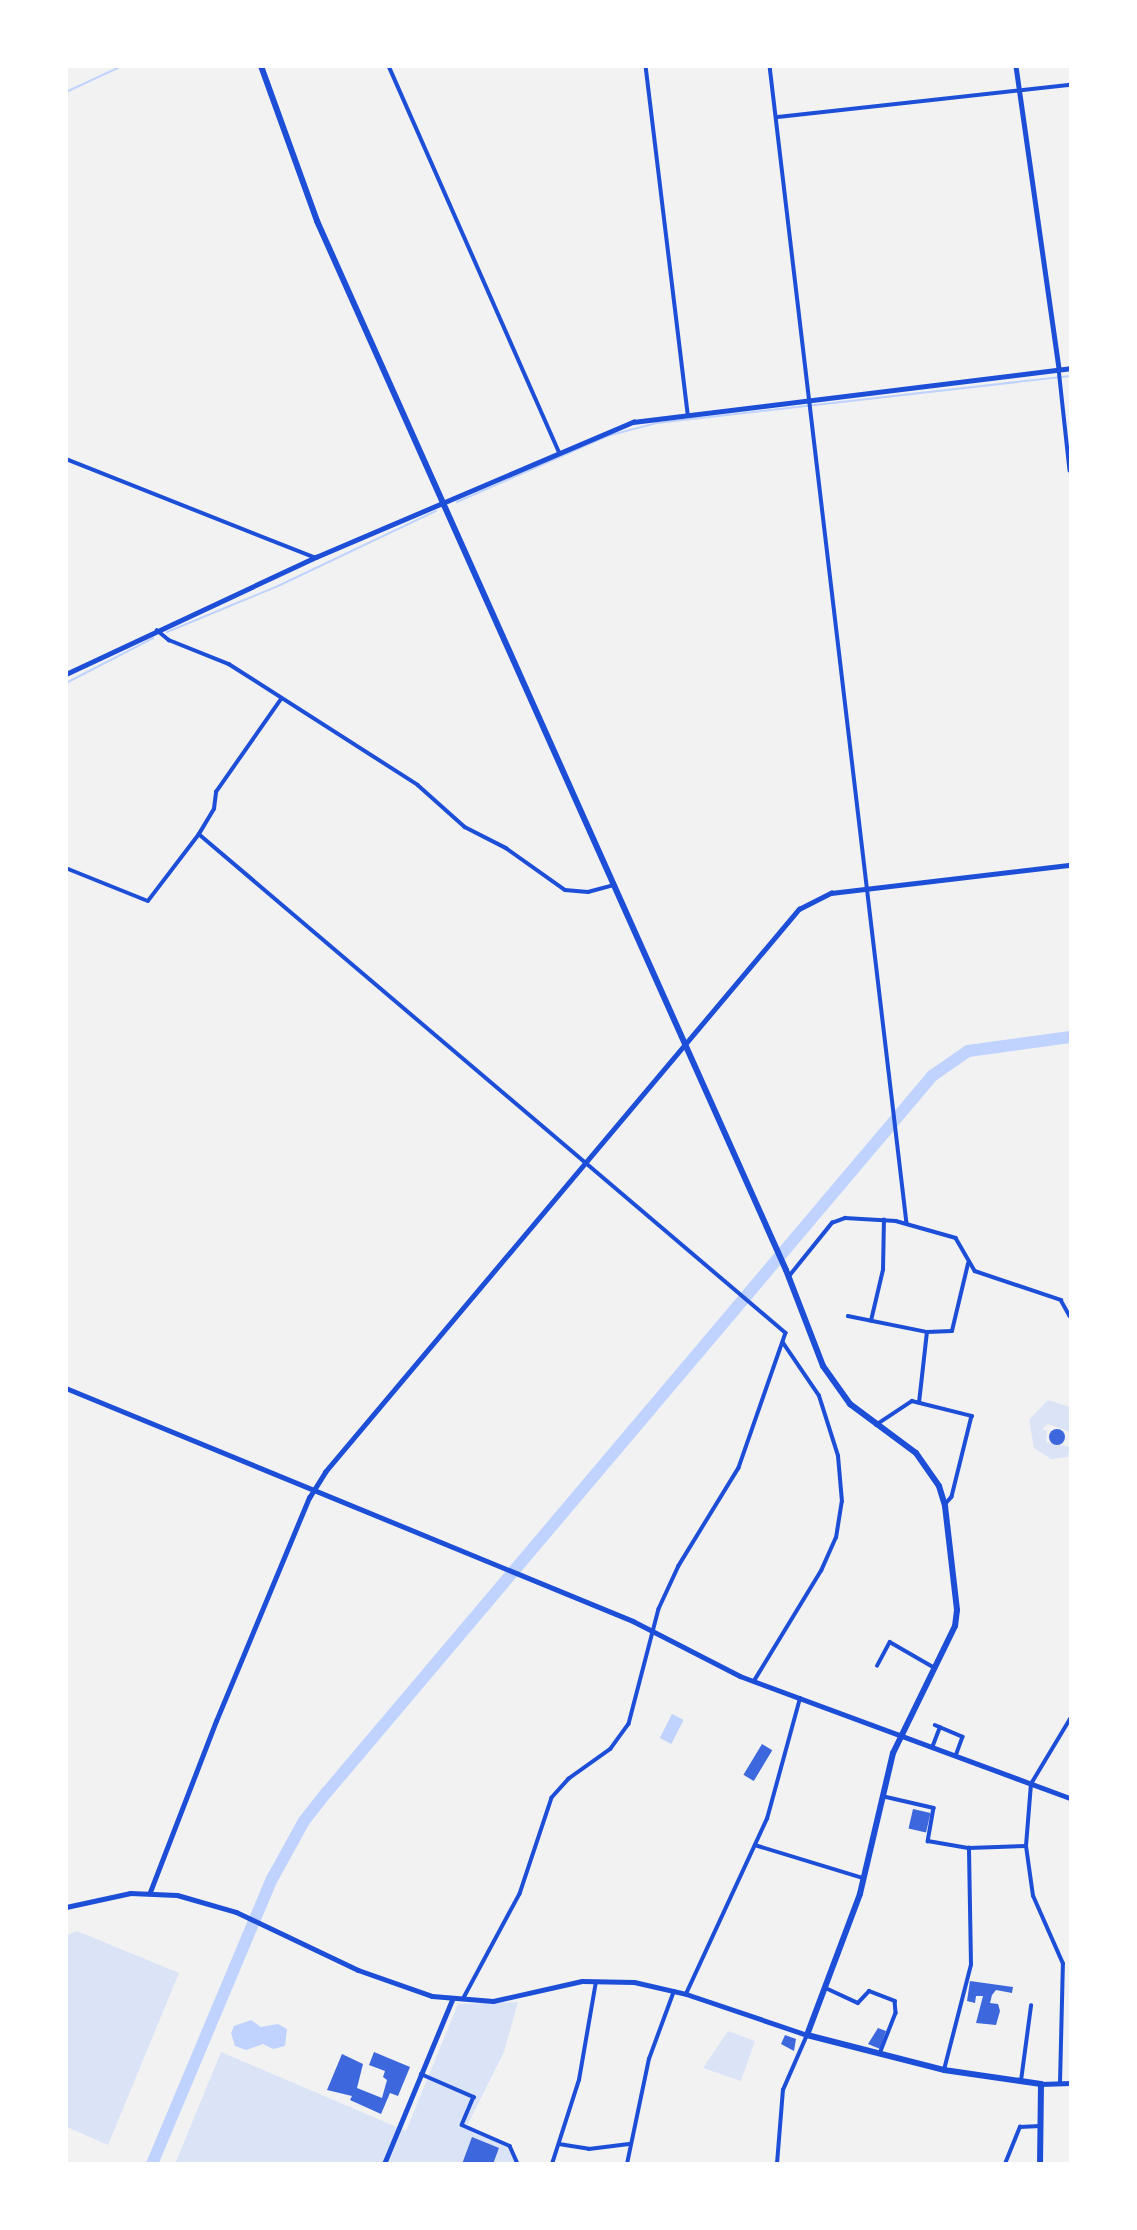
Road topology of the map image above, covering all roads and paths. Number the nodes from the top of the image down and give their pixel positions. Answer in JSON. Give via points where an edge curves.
{"nodes":[{"id":1,"x":261,"y":66,"type":"edge"},
{"id":2,"x":388,"y":66,"type":"edge"},
{"id":3,"x":646,"y":66,"type":"edge"},
{"id":4,"x":770,"y":66,"type":"edge"},
{"id":5,"x":1016,"y":66,"type":"edge"},
{"id":6,"x":1070,"y":85,"type":"edge"},
{"id":7,"x":1020,"y":91,"type":"junction"},
{"id":8,"x":778,"y":117,"type":"junction"},
{"id":9,"x":1070,"y":368,"type":"edge"},
{"id":10,"x":1059,"y":371,"type":"junction"},
{"id":11,"x":809,"y":399,"type":"junction"},
{"id":12,"x":688,"y":414,"type":"junction"},
{"id":13,"x":559,"y":451,"type":"junction"},
{"id":14,"x":66,"y":459,"type":"edge"},
{"id":15,"x":1070,"y":470,"type":"edge"},
{"id":16,"x":443,"y":502,"type":"junction"},
{"id":17,"x":316,"y":558,"type":"junction"},
{"id":18,"x":157,"y":629,"type":"junction"},
{"id":19,"x":66,"y":674,"type":"edge"},
{"id":20,"x":281,"y":699,"type":"junction"},
{"id":21,"x":199,"y":834,"type":"junction"},
{"id":22,"x":1070,"y":865,"type":"edge"},
{"id":23,"x":66,"y":868,"type":"edge"},
{"id":24,"x":614,"y":885,"type":"junction"},
{"id":25,"x":869,"y":888,"type":"junction"},
{"id":26,"x":685,"y":1044,"type":"junction"},
{"id":27,"x":586,"y":1162,"type":"junction"},
{"id":28,"x":884,"y":1220,"type":"junction"},
{"id":29,"x":907,"y":1223,"type":"junction"},
{"id":30,"x":968,"y":1264,"type":"junction"},
{"id":31,"x":787,"y":1273,"type":"junction"},
{"id":32,"x":848,"y":1316,"type":"dead end"},
{"id":33,"x":1070,"y":1316,"type":"edge"},
{"id":34,"x":871,"y":1321,"type":"junction"},
{"id":35,"x":927,"y":1332,"type":"junction"},
{"id":36,"x":783,"y":1343,"type":"junction"},
{"id":37,"x":66,"y":1388,"type":"edge"},
{"id":38,"x":919,"y":1403,"type":"junction"},
{"id":39,"x":876,"y":1425,"type":"junction"},
{"id":40,"x":314,"y":1491,"type":"junction"},
{"id":41,"x":945,"y":1506,"type":"junction"},
{"id":42,"x":653,"y":1631,"type":"junction"},
{"id":43,"x":877,"y":1666,"type":"dead end"},
{"id":44,"x":936,"y":1670,"type":"junction"},
{"id":45,"x":754,"y":1681,"type":"junction"},
{"id":46,"x":800,"y":1699,"type":"junction"},
{"id":47,"x":1070,"y":1719,"type":"edge"},
{"id":48,"x":901,"y":1737,"type":"junction"},
{"id":49,"x":932,"y":1748,"type":"junction"},
{"id":50,"x":956,"y":1757,"type":"junction"},
{"id":51,"x":1031,"y":1784,"type":"junction"},
{"id":52,"x":880,"y":1795,"type":"junction"},
{"id":53,"x":1070,"y":1798,"type":"edge"},
{"id":54,"x":755,"y":1845,"type":"junction"},
{"id":55,"x":1026,"y":1846,"type":"junction"},
{"id":56,"x":969,"y":1848,"type":"junction"},
{"id":57,"x":863,"y":1878,"type":"junction"},
{"id":58,"x":150,"y":1892,"type":"junction"},
{"id":59,"x":66,"y":1907,"type":"edge"},
{"id":60,"x":596,"y":1980,"type":"junction"},
{"id":61,"x":828,"y":1989,"type":"junction"},
{"id":62,"x":674,"y":1991,"type":"junction"},
{"id":63,"x":686,"y":1994,"type":"junction"},
{"id":64,"x":452,"y":2000,"type":"junction"},
{"id":65,"x":463,"y":2001,"type":"junction"},
{"id":66,"x":1031,"y":2007,"type":"dead end"},
{"id":67,"x":807,"y":2035,"type":"junction"},
{"id":68,"x":880,"y":2054,"type":"junction"},
{"id":69,"x":944,"y":2070,"type":"junction"},
{"id":70,"x":421,"y":2074,"type":"junction"},
{"id":71,"x":1021,"y":2082,"type":"junction"},
{"id":72,"x":1060,"y":2083,"type":"junction"},
{"id":73,"x":1070,"y":2083,"type":"edge"},
{"id":74,"x":1041,"y":2084,"type":"junction"},
{"id":75,"x":1040,"y":2126,"type":"junction"},
{"id":76,"x":559,"y":2144,"type":"junction"},
{"id":77,"x":629,"y":2144,"type":"junction"},
{"id":78,"x":384,"y":2164,"type":"edge"},
{"id":79,"x":518,"y":2164,"type":"edge"},
{"id":80,"x":552,"y":2164,"type":"edge"},
{"id":81,"x":627,"y":2164,"type":"edge"},
{"id":82,"x":776,"y":2164,"type":"edge"},
{"id":83,"x":1005,"y":2164,"type":"edge"},
{"id":84,"x":1040,"y":2164,"type":"edge"}],
"edges":[{"from":1,"to":16,"type":"main road","via":[[304,189]]},
{"from":2,"to":13,"type":"street"},
{"from":3,"to":12,"type":"street"},
{"from":4,"to":8,"type":"street"},
{"from":5,"to":7,"type":"street"},
{"from":6,"to":7,"type":"street"},
{"from":7,"to":8,"type":"street"},
{"from":7,"to":10,"type":"street"},
{"from":8,"to":11,"type":"street"},
{"from":9,"to":10,"type":"street"},
{"from":10,"to":11,"type":"street"},
{"from":10,"to":15,"type":"street"},
{"from":11,"to":12,"type":"street"},
{"from":11,"to":25,"type":"street"},
{"from":12,"to":13,"type":"street","via":[[633,422]]},
{"from":13,"to":16,"type":"street"},
{"from":14,"to":17,"type":"street"},
{"from":16,"to":17,"type":"street"},
{"from":16,"to":24,"type":"main road"},
{"from":17,"to":18,"type":"street"},
{"from":18,"to":19,"type":"street"},
{"from":18,"to":20,"type":"street","via":[[169,640],[229,664]]},
{"from":20,"to":21,"type":"street","via":[[216,792],[214,809]]},
{"from":20,"to":24,"type":"street","via":[[418,785],[466,827],[500,844],[565,890],[588,892]]},
{"from":21,"to":23,"type":"street","via":[[148,901]]},
{"from":21,"to":27,"type":"street"},
{"from":22,"to":25,"type":"street"},
{"from":24,"to":26,"type":"main road"},
{"from":25,"to":26,"type":"street","via":[[823,895],[799,909]]},
{"from":25,"to":29,"type":"street"},
{"from":26,"to":27,"type":"street"},
{"from":26,"to":31,"type":"main road"},
{"from":27,"to":36,"type":"street","via":[[784,1331]]},
{"from":27,"to":40,"type":"street","via":[[346,1444]]},
{"from":28,"to":29,"type":"street"},
{"from":28,"to":31,"type":"street","via":[[832,1223],[797,1270]]},
{"from":28,"to":34,"type":"street","via":[[883,1270]]},
{"from":29,"to":30,"type":"street","via":[[956,1238]]},
{"from":30,"to":33,"type":"street","via":[[989,1278],[1061,1300]]},
{"from":30,"to":35,"type":"street","via":[[952,1331]]},
{"from":31,"to":39,"type":"main road","via":[[829,1377],[849,1404]]},
{"from":32,"to":34,"type":"street"},
{"from":34,"to":35,"type":"street"},
{"from":35,"to":38,"type":"street"},
{"from":36,"to":42,"type":"street","via":[[735,1476],[679,1566]]},
{"from":36,"to":45,"type":"street","via":[[819,1396],[838,1455],[842,1502],[835,1538],[821,1570]]},
{"from":37,"to":40,"type":"street"},
{"from":38,"to":39,"type":"street","via":[[907,1403]]},
{"from":38,"to":41,"type":"street","via":[[972,1416],[952,1497]]},
{"from":39,"to":41,"type":"main road","via":[[916,1453],[939,1486]]},
{"from":40,"to":42,"type":"street"},
{"from":40,"to":58,"type":"street"},
{"from":41,"to":44,"type":"main road","via":[[957,1617]]},
{"from":42,"to":45,"type":"street"},
{"from":42,"to":65,"type":"street","via":[[626,1730],[611,1749],[569,1779],[552,1798],[520,1894]]},
{"from":43,"to":44,"type":"street","via":[[890,1642]]},
{"from":44,"to":48,"type":"main road"},
{"from":45,"to":46,"type":"street"},
{"from":46,"to":48,"type":"street"},
{"from":46,"to":54,"type":"street","via":[[773,1803]]},
{"from":47,"to":51,"type":"street"},
{"from":48,"to":49,"type":"street"},
{"from":48,"to":52,"type":"main road"},
{"from":49,"to":50,"type":"street"},
{"from":49,"to":50,"type":"street","via":[[938,1726],[963,1737]]},
{"from":50,"to":51,"type":"street"},
{"from":51,"to":53,"type":"street"},
{"from":51,"to":55,"type":"street"},
{"from":52,"to":56,"type":"street","via":[[934,1808],[928,1841]]},
{"from":52,"to":57,"type":"main road"},
{"from":54,"to":57,"type":"street"},
{"from":54,"to":63,"type":"street"},
{"from":55,"to":56,"type":"street"},
{"from":55,"to":72,"type":"street","via":[[1033,1896],[1063,1964]]},
{"from":56,"to":69,"type":"street","via":[[971,1965]]},
{"from":57,"to":61,"type":"main road"},
{"from":58,"to":59,"type":"main road"},
{"from":58,"to":64,"type":"main road","via":[[239,1913],[358,1970],[412,1992]]},
{"from":60,"to":62,"type":"main road"},
{"from":60,"to":65,"type":"main road","via":[[518,1997]]},
{"from":60,"to":76,"type":"street","via":[[590,2031]]},
{"from":61,"to":67,"type":"main road"},
{"from":61,"to":68,"type":"street","via":[[858,2003],[869,1991],[895,2001],[896,2013]]},
{"from":62,"to":63,"type":"main road"},
{"from":62,"to":77,"type":"street","via":[[649,2059],[640,2114]]},
{"from":63,"to":67,"type":"main road"},
{"from":64,"to":65,"type":"main road"},
{"from":64,"to":70,"type":"street"},
{"from":66,"to":71,"type":"street"},
{"from":67,"to":68,"type":"main road"},
{"from":67,"to":82,"type":"street","via":[[783,2090]]},
{"from":68,"to":69,"type":"main road"},
{"from":69,"to":71,"type":"main road"},
{"from":70,"to":78,"type":"street"},
{"from":70,"to":79,"type":"street","via":[[474,2096],[462,2125],[510,2146]]},
{"from":71,"to":74,"type":"main road"},
{"from":72,"to":73,"type":"main road"},
{"from":72,"to":74,"type":"main road"},
{"from":74,"to":75,"type":"main road"},
{"from":75,"to":83,"type":"street","via":[[1020,2127]]},
{"from":75,"to":84,"type":"main road"},
{"from":76,"to":77,"type":"street","via":[[584,2149]]},
{"from":76,"to":80,"type":"street"},
{"from":77,"to":81,"type":"street"}]}
